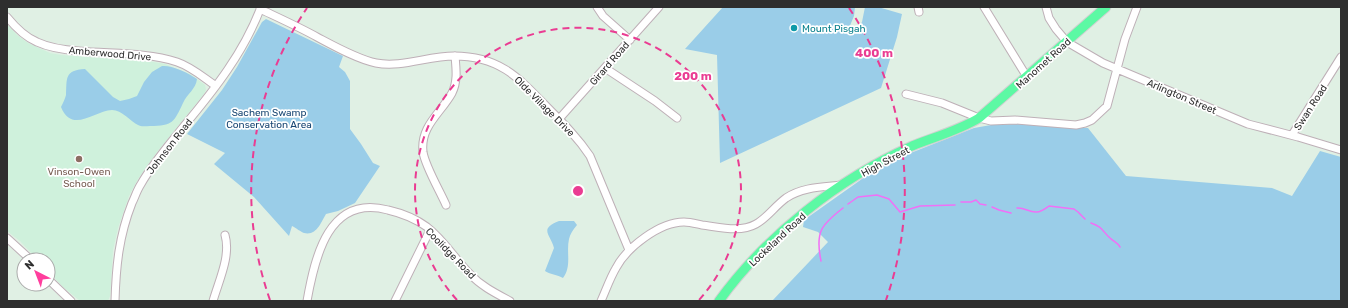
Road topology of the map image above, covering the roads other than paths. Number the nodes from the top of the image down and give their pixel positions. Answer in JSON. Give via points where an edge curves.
{"nodes":[{"id":1,"x":597,"y":7,"type":"edge"},
{"id":2,"x":659,"y":7,"type":"edge"},
{"id":3,"x":984,"y":7,"type":"edge"},
{"id":4,"x":1046,"y":7,"type":"edge"},
{"id":5,"x":1106,"y":7,"type":"edge"},
{"id":6,"x":1137,"y":7,"type":"edge"},
{"id":7,"x":261,"y":8,"type":"edge"},
{"id":8,"x":7,"y":17,"type":"edge"},
{"id":9,"x":630,"y":40,"type":"junction"},
{"id":10,"x":1067,"y":42,"type":"junction"},
{"id":11,"x":455,"y":56,"type":"junction"},
{"id":12,"x":1341,"y":57,"type":"edge"},
{"id":13,"x":605,"y":68,"type":"junction"},
{"id":14,"x":1117,"y":69,"type":"junction"},
{"id":15,"x":1027,"y":77,"type":"junction"},
{"id":16,"x":216,"y":86,"type":"junction"},
{"id":17,"x":906,"y":94,"type":"dead end"},
{"id":18,"x":677,"y":118,"type":"dead end"},
{"id":19,"x":979,"y":118,"type":"junction"},
{"id":20,"x":559,"y":119,"type":"junction"},
{"id":21,"x":1292,"y":135,"type":"junction"},
{"id":22,"x":1341,"y":150,"type":"edge"},
{"id":23,"x":843,"y":185,"type":"junction"},
{"id":24,"x":446,"y":206,"type":"dead end"},
{"id":25,"x":430,"y":230,"type":"junction"},
{"id":26,"x":225,"y":235,"type":"dead end"},
{"id":27,"x":7,"y":238,"type":"edge"},
{"id":28,"x":629,"y":250,"type":"junction"},
{"id":29,"x":22,"y":252,"type":"edge"},
{"id":30,"x":56,"y":287,"type":"edge"},
{"id":31,"x":71,"y":301,"type":"edge"},
{"id":32,"x":115,"y":301,"type":"edge"},
{"id":33,"x":213,"y":301,"type":"edge"},
{"id":34,"x":307,"y":301,"type":"edge"},
{"id":35,"x":395,"y":301,"type":"edge"},
{"id":36,"x":510,"y":301,"type":"edge"},
{"id":37,"x":601,"y":301,"type":"edge"},
{"id":38,"x":719,"y":301,"type":"edge"}],
"edges":[{"from":1,"to":9,"type":"street","via":[[603,16]]},
{"from":2,"to":9,"type":"street","name":"Girard Road"},
{"from":3,"to":15,"type":"street"},
{"from":4,"to":10,"type":"street","name":"Arlington Street","via":[[1049,18]]},
{"from":5,"to":10,"type":"main road","name":"Manomet Road"},
{"from":6,"to":14,"type":"street"},
{"from":7,"to":11,"type":"street","name":"Olde Village Drive","via":[[339,48],[375,63],[393,64]]},
{"from":7,"to":16,"type":"street","name":"Johnson Road","via":[[244,46]]},
{"from":8,"to":16,"type":"street","name":"Amberwood Drive","via":[[25,35],[51,47],[142,55],[178,62]]},
{"from":9,"to":13,"type":"street","name":"Girard Road"},
{"from":10,"to":14,"type":"street","name":"Arlington Street"},
{"from":10,"to":15,"type":"main road","name":"Manomet Road"},
{"from":11,"to":20,"type":"street","name":"Olde Village Drive","via":[[481,59],[511,72]]},
{"from":11,"to":24,"type":"street","via":[[456,75],[452,92],[428,125],[422,141],[426,163]]},
{"from":12,"to":21,"type":"street","name":"Swan Road"},
{"from":13,"to":18,"type":"street"},
{"from":13,"to":20,"type":"street","name":"Girard Road"},
{"from":14,"to":19,"type":"street","via":[[1107,106],[1085,123],[991,121]]},
{"from":14,"to":21,"type":"street","name":"Arlington Street","via":[[1231,117]]},
{"from":15,"to":19,"type":"main road","name":"Manomet Road"},
{"from":16,"to":32,"type":"street","name":"Johnson Road","via":[[153,164],[140,185],[125,222],[118,252]]},
{"from":17,"to":19,"type":"street","via":[[942,103]]},
{"from":19,"to":23,"type":"main road","name":"High Street","via":[[956,130],[912,146]]},
{"from":20,"to":28,"type":"street","name":"Olde Village Drive","via":[[590,156]]},
{"from":21,"to":22,"type":"street","name":"Arlington Street"},
{"from":23,"to":28,"type":"street","name":"High Street","via":[[811,188],[796,193],[756,224],[742,229],[684,222],[668,225],[654,232]]},
{"from":23,"to":38,"type":"main road","name":"Lockeland Road","via":[[787,227]]},
{"from":25,"to":34,"type":"street","name":"Coolidge Road","via":[[411,218],[377,207],[365,207],[346,213],[331,227],[325,238],[315,263]]},
{"from":25,"to":35,"type":"street"},
{"from":25,"to":36,"type":"street","name":"Coolidge Road","via":[[469,274],[482,285]]},
{"from":26,"to":33,"type":"street","via":[[226,255]]},
{"from":27,"to":29,"type":"street"},
{"from":28,"to":37,"type":"street","name":"High Street","via":[[616,267]]},
{"from":30,"to":31,"type":"street"}]}
